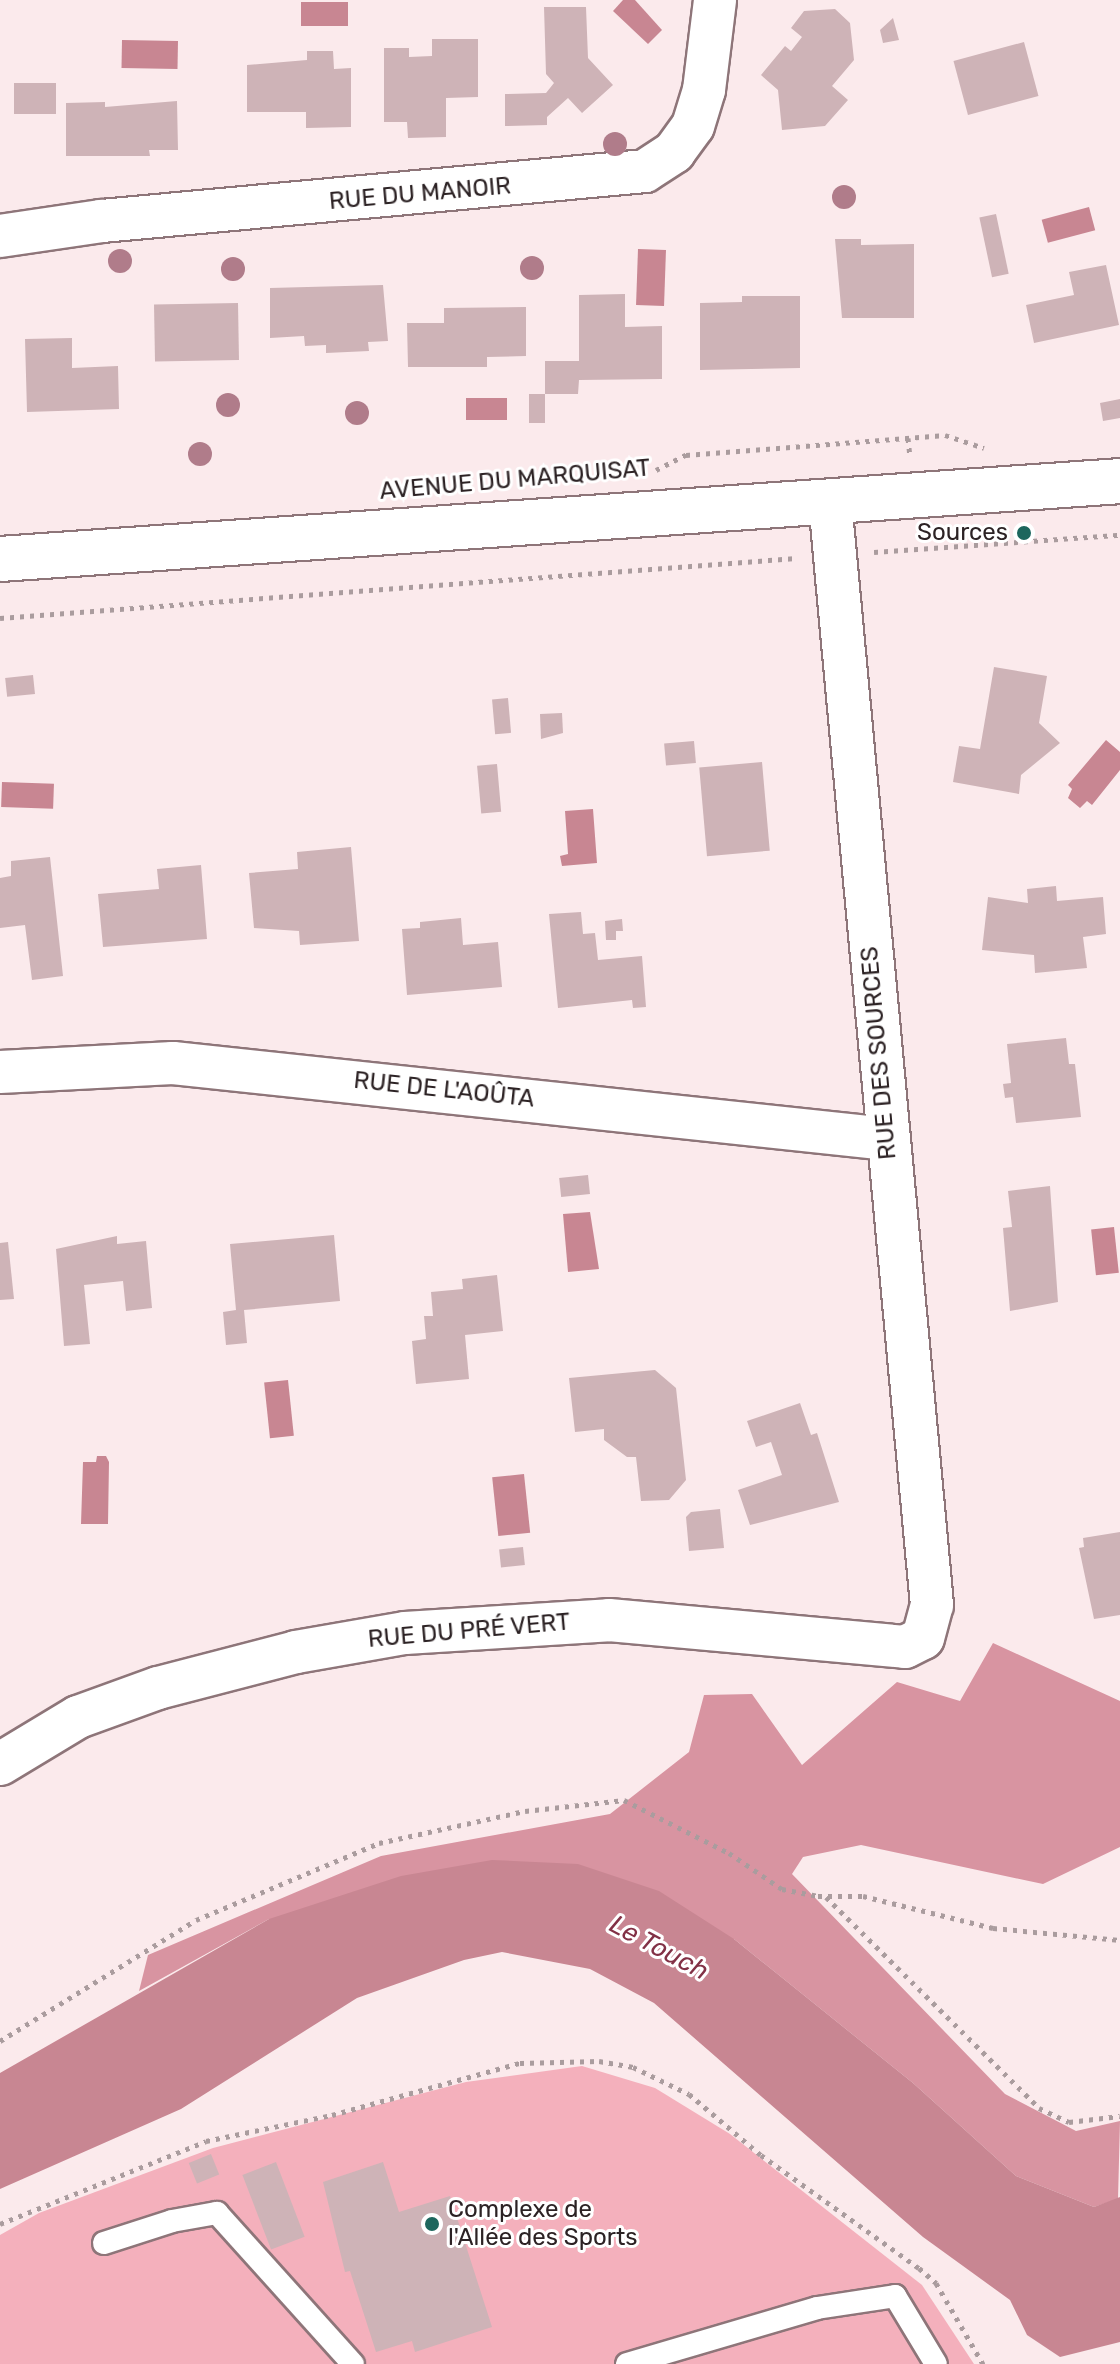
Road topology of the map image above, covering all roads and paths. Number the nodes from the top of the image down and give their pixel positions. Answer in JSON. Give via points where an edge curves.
{"nodes":[{"id":1,"x":715,"y":0,"type":"edge"},
{"id":2,"x":0,"y":236,"type":"edge"},
{"id":3,"x":989,"y":449,"type":"dead end"},
{"id":4,"x":652,"y":473,"type":"dead end"},
{"id":5,"x":1120,"y":481,"type":"edge"},
{"id":6,"x":830,"y":501,"type":"junction"},
{"id":7,"x":1120,"y":535,"type":"edge"},
{"id":8,"x":833,"y":555,"type":"junction"},
{"id":9,"x":0,"y":559,"type":"edge"},
{"id":10,"x":0,"y":618,"type":"edge"},
{"id":11,"x":0,"y":1072,"type":"edge"},
{"id":12,"x":886,"y":1139,"type":"junction"},
{"id":13,"x":932,"y":1605,"type":"joint"},
{"id":14,"x":0,"y":1764,"type":"edge"},
{"id":15,"x":825,"y":1896,"type":"junction"},
{"id":16,"x":1120,"y":1940,"type":"edge"},
{"id":17,"x":0,"y":2041,"type":"edge"},
{"id":18,"x":1120,"y":2116,"type":"edge"},
{"id":19,"x":0,"y":2224,"type":"edge"},
{"id":20,"x":104,"y":2243,"type":"dead end"},
{"id":21,"x":353,"y":2364,"type":"edge"},
{"id":22,"x":627,"y":2364,"type":"edge"},
{"id":23,"x":936,"y":2364,"type":"edge"},
{"id":24,"x":983,"y":2364,"type":"edge"}],
"edges":[{"from":1,"to":2,"type":"street","name":"RUE DU MANOIR","via":[[704,90],[693,126],[674,152],[645,171],[102,221]]},
{"from":3,"to":4,"type":"path","name":"AVENUE DU MARQUISAT","via":[[945,435],[686,455]]},
{"from":5,"to":6,"type":"main road","name":"AVENUE DU MARQUISAT"},
{"from":6,"to":8,"type":"street","name":"RUE DES SOURCES"},
{"from":6,"to":9,"type":"main road","name":"AVENUE DU MARQUISAT"},
{"from":7,"to":8,"type":"path"},
{"from":8,"to":10,"type":"path"},
{"from":8,"to":12,"type":"street","name":"RUE DES SOURCES"},
{"from":11,"to":12,"type":"street","name":"RUE DE L'AOÛTA","via":[[173,1063]]},
{"from":12,"to":13,"type":"street","name":"RUE DES SOURCES"},
{"from":13,"to":14,"type":"street","name":"RUE DU PRÉ VERT","via":[[923,1638],[905,1647],[609,1620],[389,1635],[296,1652],[158,1688],[78,1717]]},
{"from":15,"to":16,"type":"path","via":[[863,1896],[993,1928]]},
{"from":15,"to":17,"type":"path","via":[[782,1889],[729,1853],[624,1800],[525,1811],[379,1843],[196,1920]]},
{"from":15,"to":18,"type":"path","via":[[1039,2108],[1069,2122]]},
{"from":19,"to":24,"type":"path","via":[[206,2141],[332,2115],[520,2063],[599,2061],[633,2067],[689,2094],[761,2155],[919,2268],[936,2283]]},
{"from":20,"to":21,"type":"lane","via":[[217,2213]]},
{"from":22,"to":23,"type":"lane","via":[[817,2308],[895,2296]]}]}
